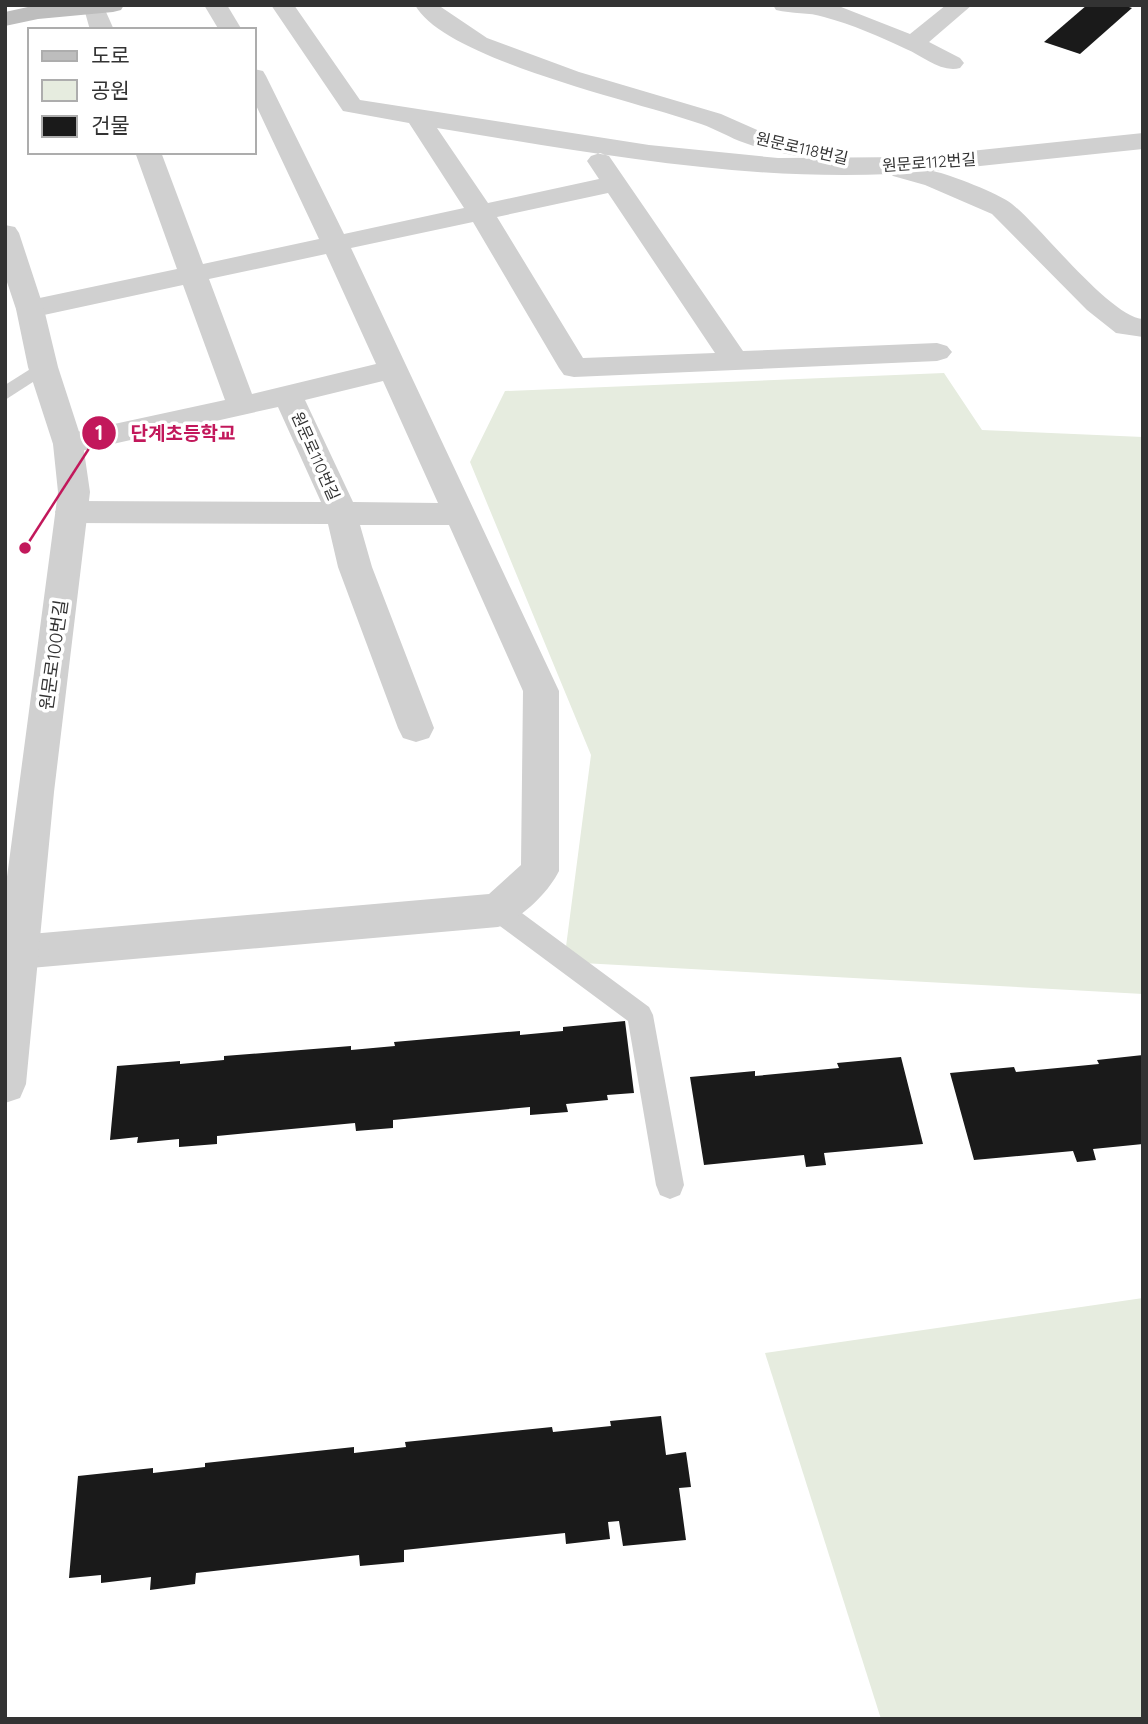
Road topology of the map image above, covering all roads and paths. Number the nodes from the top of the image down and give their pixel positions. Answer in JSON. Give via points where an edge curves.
{"nodes":[{"id":1,"x":215,"y":5,"type":"edge"},
{"id":2,"x":282,"y":5,"type":"edge"},
{"id":3,"x":458,"y":5,"type":"edge"},
{"id":4,"x":783,"y":5,"type":"edge"},
{"id":5,"x":961,"y":5,"type":"edge"},
{"id":6,"x":103,"y":6,"type":"edge"},
{"id":7,"x":428,"y":8,"type":"edge"},
{"id":8,"x":5,"y":19,"type":"edge"},
{"id":9,"x":102,"y":28,"type":"edge"},
{"id":10,"x":230,"y":28,"type":"edge"},
{"id":11,"x":913,"y":43,"type":"junction"},
{"id":12,"x":952,"y":63,"type":"dead end"},
{"id":13,"x":256,"y":80,"type":"edge"},
{"id":14,"x":418,"y":118,"type":"junction"},
{"id":15,"x":1143,"y":141,"type":"edge"},
{"id":16,"x":590,"y":144,"type":"junction"},
{"id":17,"x":149,"y":154,"type":"edge"},
{"id":18,"x":877,"y":165,"type":"junction"},
{"id":19,"x":614,"y":184,"type":"junction"},
{"id":20,"x":481,"y":212,"type":"junction"},
{"id":21,"x":5,"y":233,"type":"edge"},
{"id":22,"x":335,"y":243,"type":"junction"},
{"id":23,"x":194,"y":272,"type":"junction"},
{"id":24,"x":30,"y":309,"type":"junction"},
{"id":25,"x":1143,"y":328,"type":"edge"},
{"id":26,"x":937,"y":352,"type":"dead end"},
{"id":27,"x":735,"y":361,"type":"junction"},
{"id":28,"x":43,"y":368,"type":"junction"},
{"id":29,"x":393,"y":369,"type":"junction"},
{"id":30,"x":5,"y":394,"type":"edge"},
{"id":31,"x":288,"y":395,"type":"junction"},
{"id":32,"x":242,"y":406,"type":"junction"},
{"id":33,"x":68,"y":444,"type":"junction"},
{"id":34,"x":71,"y":512,"type":"junction"},
{"id":35,"x":341,"y":512,"type":"junction"},
{"id":36,"x":459,"y":514,"type":"junction"},
{"id":37,"x":416,"y":728,"type":"dead end"},
{"id":38,"x":498,"y":910,"type":"junction"},
{"id":39,"x":19,"y":952,"type":"junction"},
{"id":40,"x":5,"y":1084,"type":"edge"},
{"id":41,"x":670,"y":1185,"type":"dead end"}],
"edges":[{"from":1,"to":10,"type":"street"},
{"from":2,"to":14,"type":"street","name":"원문로112번길","via":[[352,106]]},
{"from":3,"to":7,"type":"street","name":"원문로118번길"},
{"from":4,"to":11,"type":"street","via":[[828,10]]},
{"from":5,"to":11,"type":"street"},
{"from":6,"to":8,"type":"main road"},
{"from":6,"to":9,"type":"street"},
{"from":7,"to":18,"type":"street","name":"원문로118번길","via":[[479,43],[570,77],[712,119],[756,139]]},
{"from":11,"to":12,"type":"street"},
{"from":13,"to":22,"type":"street"},
{"from":14,"to":16,"type":"street","name":"원문로112번길"},
{"from":14,"to":20,"type":"street"},
{"from":15,"to":18,"type":"street","name":"원문로112번길"},
{"from":16,"to":18,"type":"street","name":"원문로112번길","via":[[779,166]]},
{"from":16,"to":19,"type":"street"},
{"from":17,"to":23,"type":"street"},
{"from":18,"to":25,"type":"street","name":"원문로118번길","via":[[934,179],[1001,208],[1097,304],[1126,327]]},
{"from":19,"to":20,"type":"street"},
{"from":19,"to":27,"type":"street"},
{"from":20,"to":22,"type":"street"},
{"from":20,"to":27,"type":"street","via":[[574,368]]},
{"from":21,"to":24,"type":"street","name":"원문로100번길"},
{"from":22,"to":23,"type":"street"},
{"from":22,"to":29,"type":"street"},
{"from":23,"to":24,"type":"street"},
{"from":23,"to":32,"type":"street"},
{"from":24,"to":28,"type":"street","name":"원문로100번길"},
{"from":26,"to":27,"type":"street"},
{"from":28,"to":30,"type":"lane"},
{"from":28,"to":33,"type":"street","name":"원문로100번길"},
{"from":29,"to":31,"type":"street","name":"원문로110번길"},
{"from":29,"to":36,"type":"street"},
{"from":31,"to":32,"type":"street"},
{"from":31,"to":35,"type":"street","name":"원문로110번길"},
{"from":32,"to":33,"type":"street"},
{"from":33,"to":34,"type":"street","name":"원문로100번길","via":[[74,492]]},
{"from":34,"to":35,"type":"street"},
{"from":34,"to":39,"type":"street","name":"원문로100번길"},
{"from":35,"to":36,"type":"street"},
{"from":35,"to":37,"type":"street","name":"원문로110번길","via":[[355,567]]},
{"from":36,"to":38,"type":"street","via":[[541,691],[540,871]]},
{"from":38,"to":39,"type":"street"},
{"from":38,"to":41,"type":"lane","via":[[640,1015]]},
{"from":39,"to":40,"type":"street","name":"원문로100번길"}]}
